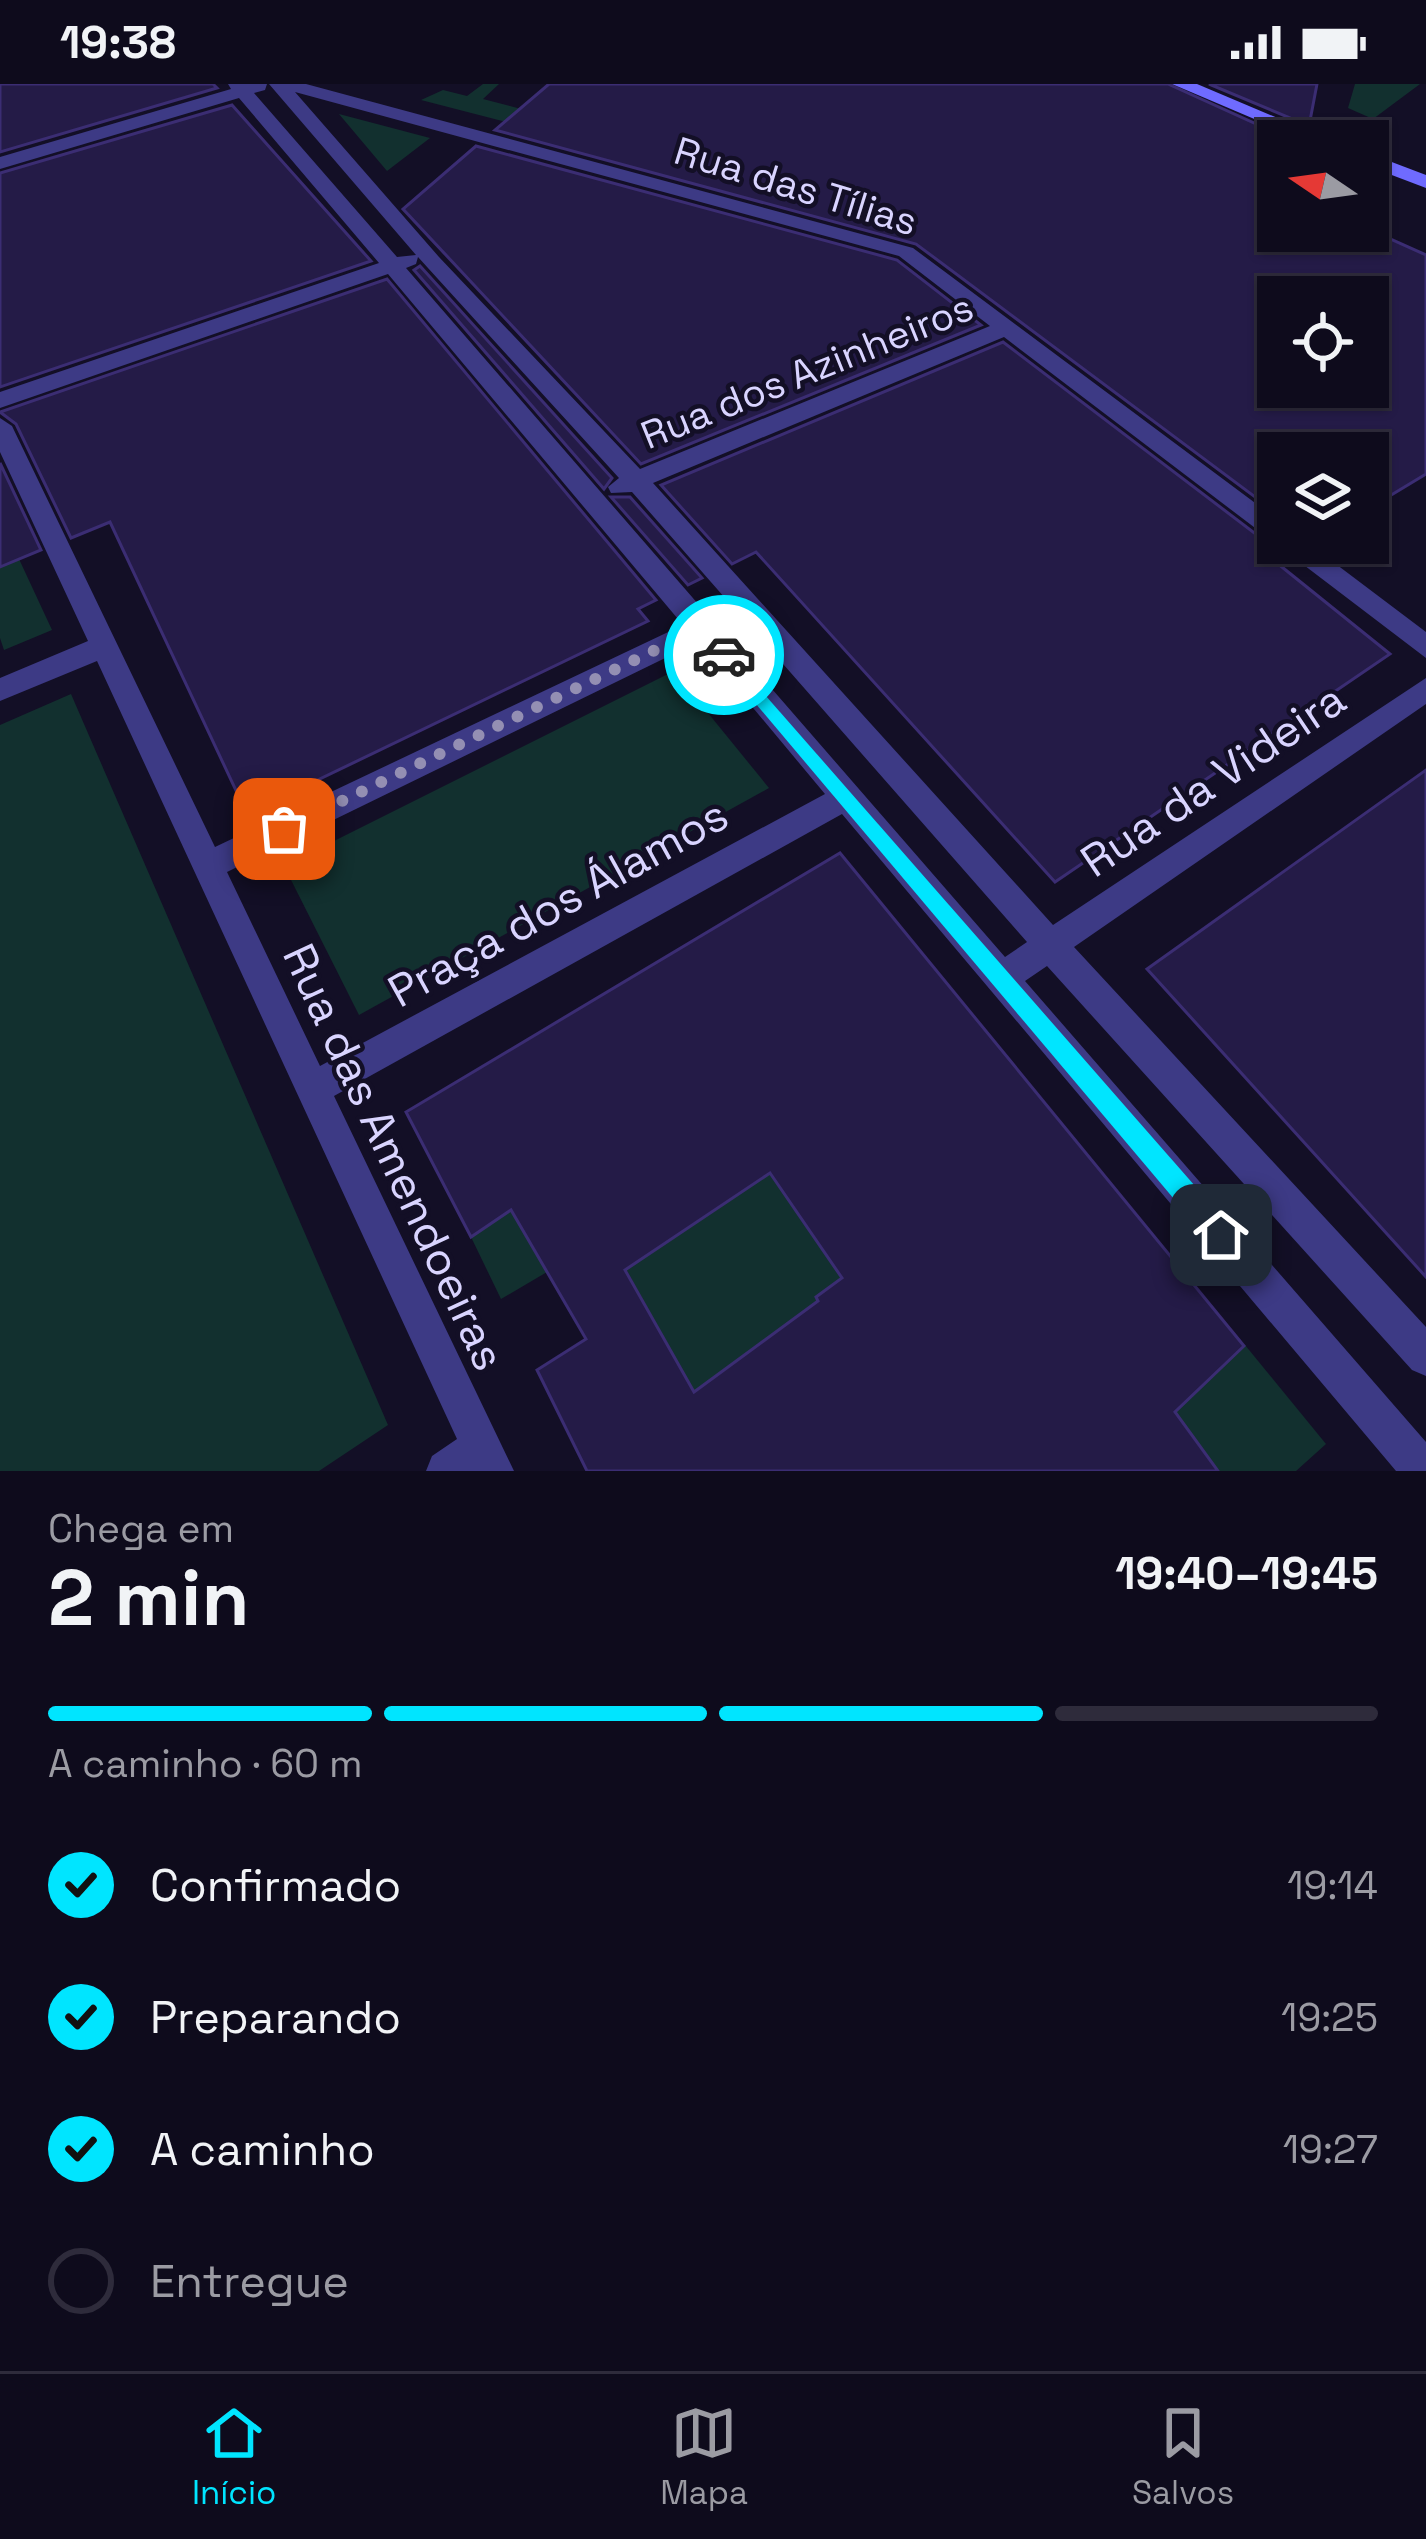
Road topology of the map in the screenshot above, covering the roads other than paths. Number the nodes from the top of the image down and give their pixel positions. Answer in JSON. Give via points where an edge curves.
{"nodes":[{"id":1,"x":266,"y":84,"type":"edge"},
{"id":2,"x":282,"y":84,"type":"edge"},
{"id":3,"x":1181,"y":84,"type":"edge"},
{"id":4,"x":240,"y":88,"type":"edge"},
{"id":5,"x":1270,"y":120,"type":"edge"},
{"id":6,"x":0,"y":163,"type":"edge"},
{"id":7,"x":1389,"y":167,"type":"edge"},
{"id":8,"x":1426,"y":182,"type":"edge"},
{"id":9,"x":426,"y":254,"type":"junction"},
{"id":10,"x":392,"y":265,"type":"junction"},
{"id":11,"x":1008,"y":327,"type":"junction"},
{"id":12,"x":0,"y":400,"type":"edge"},
{"id":13,"x":0,"y":426,"type":"edge"},
{"id":14,"x":634,"y":482,"type":"junction"},
{"id":15,"x":591,"y":498,"type":"junction"},
{"id":16,"x":1257,"y":517,"type":"edge"},
{"id":17,"x":1317,"y":564,"type":"edge"},
{"id":18,"x":701,"y":628,"type":"junction"},
{"id":19,"x":104,"y":646,"type":"junction"},
{"id":20,"x":1426,"y":647,"type":"edge"},
{"id":21,"x":1426,"y":688,"type":"edge"},
{"id":22,"x":0,"y":690,"type":"edge"},
{"id":23,"x":846,"y":797,"type":"junction"},
{"id":24,"x":207,"y":866,"type":"junction"},
{"id":25,"x":1050,"y":945,"type":"junction"},
{"id":26,"x":1002,"y":978,"type":"junction"},
{"id":27,"x":312,"y":1089,"type":"junction"},
{"id":28,"x":1426,"y":1356,"type":"edge"},
{"id":29,"x":488,"y":1459,"type":"edge"},
{"id":30,"x":447,"y":1471,"type":"edge"},
{"id":31,"x":1424,"y":1471,"type":"edge"}],
"edges":[{"from":1,"to":4,"type":"street"},
{"from":2,"to":9,"type":"street"},
{"from":2,"to":11,"type":"street","name":"Rua das Tílias","via":[[905,252]]},
{"from":3,"to":5,"type":"main road"},
{"from":4,"to":6,"type":"street"},
{"from":4,"to":10,"type":"street"},
{"from":7,"to":8,"type":"main road"},
{"from":9,"to":10,"type":"street"},
{"from":9,"to":14,"type":"street"},
{"from":10,"to":12,"type":"street"},
{"from":10,"to":15,"type":"street"},
{"from":11,"to":14,"type":"street","name":"Rua dos Azinheiros"},
{"from":11,"to":16,"type":"street","name":"Rua das Tílias"},
{"from":13,"to":19,"type":"street","name":"Rua das Amendoeiras"},
{"from":14,"to":15,"type":"street","name":"Rua dos Azinheiros"},
{"from":14,"to":25,"type":"street"},
{"from":15,"to":18,"type":"street"},
{"from":17,"to":20,"type":"street"},
{"from":18,"to":23,"type":"street"},
{"from":18,"to":24,"type":"street"},
{"from":19,"to":22,"type":"street"},
{"from":19,"to":24,"type":"street","name":"Rua das Amendoeiras"},
{"from":21,"to":25,"type":"street","name":"Rua da Videira"},
{"from":23,"to":26,"type":"street"},
{"from":23,"to":27,"type":"street","name":"Praça dos Álamos"},
{"from":24,"to":27,"type":"street","name":"Rua das Amendoeiras"},
{"from":25,"to":26,"type":"street","name":"Rua da Videira"},
{"from":25,"to":28,"type":"street"},
{"from":26,"to":31,"type":"street"},
{"from":27,"to":29,"type":"street","name":"Rua das Amendoeiras"},
{"from":29,"to":30,"type":"street"}]}
